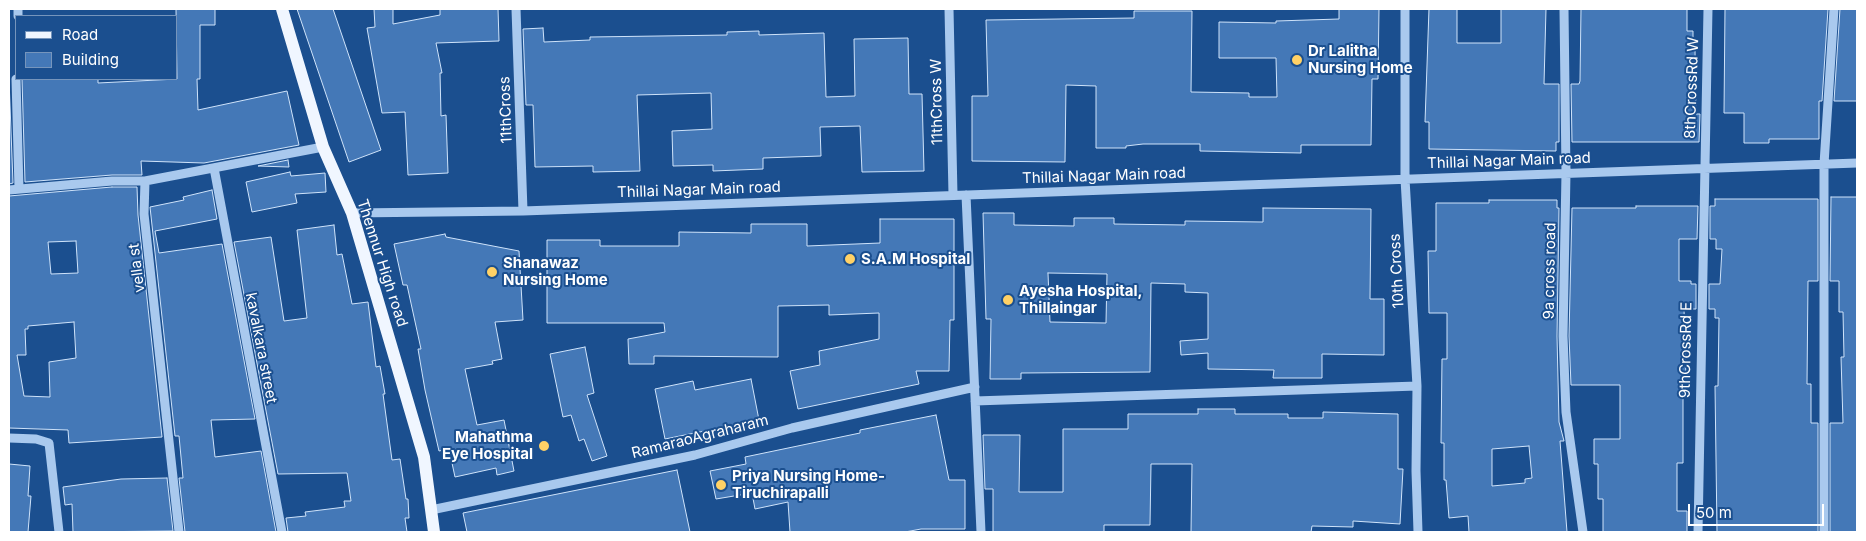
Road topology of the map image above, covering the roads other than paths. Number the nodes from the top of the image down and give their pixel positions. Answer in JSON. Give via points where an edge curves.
{"nodes":[{"id":1,"x":282,"y":9,"type":"edge"},
{"id":2,"x":516,"y":9,"type":"edge"},
{"id":3,"x":949,"y":9,"type":"edge"},
{"id":4,"x":1405,"y":9,"type":"edge"},
{"id":5,"x":1564,"y":9,"type":"edge"},
{"id":6,"x":1708,"y":9,"type":"edge"},
{"id":7,"x":1834,"y":9,"type":"edge"},
{"id":8,"x":14,"y":85,"type":"edge"},
{"id":9,"x":323,"y":147,"type":"junction"},
{"id":10,"x":1857,"y":162,"type":"edge"},
{"id":11,"x":1824,"y":164,"type":"junction"},
{"id":12,"x":214,"y":168,"type":"junction"},
{"id":13,"x":1704,"y":168,"type":"junction"},
{"id":14,"x":1566,"y":173,"type":"junction"},
{"id":15,"x":1405,"y":179,"type":"junction"},
{"id":16,"x":145,"y":180,"type":"junction"},
{"id":17,"x":19,"y":189,"type":"junction"},
{"id":18,"x":9,"y":190,"type":"edge"},
{"id":19,"x":953,"y":195,"type":"junction"},
{"id":20,"x":966,"y":195,"type":"junction"},
{"id":21,"x":523,"y":211,"type":"junction"},
{"id":22,"x":352,"y":213,"type":"junction"},
{"id":23,"x":1417,"y":386,"type":"junction"},
{"id":24,"x":975,"y":387,"type":"junction"},
{"id":25,"x":976,"y":401,"type":"junction"},
{"id":26,"x":9,"y":438,"type":"edge"},
{"id":27,"x":431,"y":510,"type":"junction"},
{"id":28,"x":58,"y":532,"type":"edge"},
{"id":29,"x":179,"y":532,"type":"edge"},
{"id":30,"x":282,"y":532,"type":"edge"},
{"id":31,"x":434,"y":532,"type":"edge"},
{"id":32,"x":981,"y":532,"type":"edge"},
{"id":33,"x":1418,"y":532,"type":"edge"},
{"id":34,"x":1583,"y":532,"type":"edge"},
{"id":35,"x":1698,"y":532,"type":"edge"},
{"id":36,"x":1824,"y":532,"type":"edge"}],
"edges":[{"from":1,"to":9,"type":"main road","name":"Thennur High road"},
{"from":2,"to":21,"type":"street","name":"11thCross"},
{"from":3,"to":19,"type":"street","name":"11thCross W"},
{"from":4,"to":15,"type":"street","name":"10th Cross"},
{"from":5,"to":14,"type":"street","name":"9a cross road"},
{"from":6,"to":13,"type":"street","name":"8thCrossRd W"},
{"from":7,"to":11,"type":"street"},
{"from":8,"to":17,"type":"street"},
{"from":9,"to":12,"type":"street"},
{"from":9,"to":22,"type":"main road","name":"Thennur High road"},
{"from":10,"to":11,"type":"street","name":"Thillai Nagar Main road"},
{"from":11,"to":13,"type":"street","name":"Thillai Nagar Main road"},
{"from":11,"to":36,"type":"street"},
{"from":12,"to":16,"type":"street"},
{"from":12,"to":30,"type":"street","name":"kavalkara street"},
{"from":13,"to":14,"type":"street","name":"Thillai Nagar Main road"},
{"from":13,"to":35,"type":"street","name":"9thCrossRd E"},
{"from":14,"to":15,"type":"street","name":"Thillai Nagar Main road"},
{"from":14,"to":34,"type":"street","name":"9a cross road","via":[[1563,346],[1566,412]]},
{"from":15,"to":20,"type":"street","name":"Thillai Nagar Main road"},
{"from":15,"to":23,"type":"street","name":"10th Cross"},
{"from":16,"to":17,"type":"street"},
{"from":16,"to":29,"type":"street","name":"vella st","via":[[144,214]]},
{"from":17,"to":18,"type":"street"},
{"from":19,"to":20,"type":"street","name":"Thillai Nagar Main road"},
{"from":19,"to":21,"type":"street","name":"Thillai Nagar Main road"},
{"from":20,"to":24,"type":"street"},
{"from":21,"to":22,"type":"street","name":"Thillai Nagar Main road"},
{"from":22,"to":27,"type":"main road","name":"Thennur High road","via":[[424,457]]},
{"from":23,"to":25,"type":"street"},
{"from":23,"to":33,"type":"street","name":"10th Cross"},
{"from":24,"to":25,"type":"street"},
{"from":24,"to":27,"type":"street","name":"RamaraoAgraharam","via":[[792,428],[695,455]]},
{"from":25,"to":32,"type":"street"},
{"from":26,"to":28,"type":"street","via":[[49,443]]},
{"from":27,"to":31,"type":"main road","name":"Thennur High road"}]}
